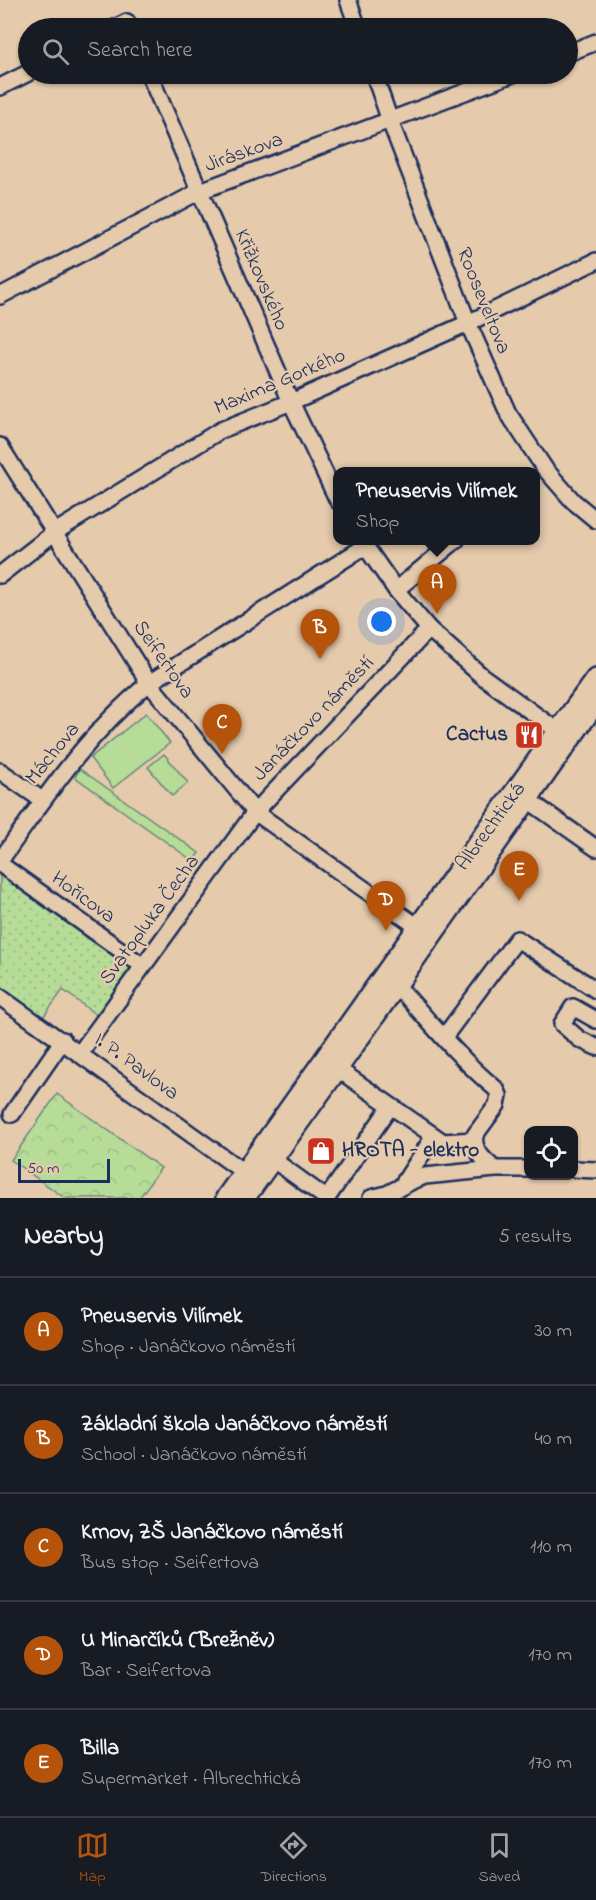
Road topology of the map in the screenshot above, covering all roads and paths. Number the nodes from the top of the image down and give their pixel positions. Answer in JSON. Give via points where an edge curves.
{"nodes":[{"id":1,"x":348,"y":0,"type":"edge"},
{"id":2,"x":354,"y":18,"type":"edge"},
{"id":3,"x":596,"y":42,"type":"edge"},
{"id":4,"x":578,"y":48,"type":"edge"},
{"id":5,"x":18,"y":78,"type":"edge"},
{"id":6,"x":153,"y":84,"type":"edge"},
{"id":7,"x":377,"y":84,"type":"edge"},
{"id":8,"x":487,"y":84,"type":"edge"},
{"id":9,"x":0,"y":87,"type":"edge"},
{"id":10,"x":390,"y":121,"type":"junction"},
{"id":11,"x":200,"y":191,"type":"junction"},
{"id":12,"x":596,"y":261,"type":"edge"},
{"id":13,"x":0,"y":296,"type":"edge"},
{"id":14,"x":468,"y":323,"type":"junction"},
{"id":15,"x":291,"y":402,"type":"junction"},
{"id":16,"x":0,"y":446,"type":"edge"},
{"id":17,"x":537,"y":467,"type":"edge"},
{"id":18,"x":540,"y":472,"type":"edge"},
{"id":19,"x":333,"y":490,"type":"edge"},
{"id":20,"x":596,"y":520,"type":"edge"},
{"id":21,"x":55,"y":532,"type":"junction"},
{"id":22,"x":361,"y":545,"type":"edge"},
{"id":23,"x":364,"y":545,"type":"edge"},
{"id":24,"x":450,"y":545,"type":"edge"},
{"id":25,"x":0,"y":575,"type":"edge"},
{"id":26,"x":396,"y":590,"type":"junction"},
{"id":27,"x":429,"y":629,"type":"junction"},
{"id":28,"x":596,"y":680,"type":"edge"},
{"id":29,"x":149,"y":683,"type":"junction"},
{"id":30,"x":596,"y":706,"type":"edge"},
{"id":31,"x":565,"y":736,"type":"junction"},
{"id":32,"x":0,"y":771,"type":"edge"},
{"id":33,"x":523,"y":796,"type":"junction"},
{"id":34,"x":42,"y":800,"type":"junction"},
{"id":35,"x":255,"y":812,"type":"junction"},
{"id":36,"x":596,"y":848,"type":"edge"},
{"id":37,"x":0,"y":863,"type":"edge"},
{"id":38,"x":418,"y":927,"type":"junction"},
{"id":39,"x":142,"y":966,"type":"junction"},
{"id":40,"x":392,"y":980,"type":"junction"},
{"id":41,"x":596,"y":990,"type":"edge"},
{"id":42,"x":0,"y":997,"type":"edge"},
{"id":43,"x":596,"y":1020,"type":"edge"},
{"id":44,"x":444,"y":1036,"type":"junction"},
{"id":45,"x":63,"y":1040,"type":"junction"},
{"id":46,"x":596,"y":1047,"type":"edge"},
{"id":47,"x":80,"y":1053,"type":"junction"},
{"id":48,"x":339,"y":1070,"type":"junction"},
{"id":49,"x":390,"y":1107,"type":"junction"},
{"id":50,"x":12,"y":1114,"type":"dead end"},
{"id":51,"x":434,"y":1136,"type":"junction"},
{"id":52,"x":474,"y":1140,"type":"junction"},
{"id":53,"x":267,"y":1156,"type":"junction"},
{"id":54,"x":495,"y":1169,"type":"junction"},
{"id":55,"x":524,"y":1169,"type":"edge"},
{"id":56,"x":578,"y":1170,"type":"edge"},
{"id":57,"x":596,"y":1170,"type":"edge"},
{"id":58,"x":245,"y":1173,"type":"junction"},
{"id":59,"x":401,"y":1187,"type":"junction"},
{"id":60,"x":227,"y":1198,"type":"edge"},
{"id":61,"x":247,"y":1198,"type":"edge"},
{"id":62,"x":327,"y":1198,"type":"edge"},
{"id":63,"x":371,"y":1198,"type":"edge"}],
"edges":[{"from":1,"to":2,"type":"street"},
{"from":3,"to":4,"type":"street"},
{"from":5,"to":9,"type":"street"},
{"from":6,"to":11,"type":"street","name":"Křižkovského"},
{"from":7,"to":10,"type":"street","name":"Rooseveltova"},
{"from":8,"to":10,"type":"street","name":"Jiráskova"},
{"from":10,"to":11,"type":"street","name":"Jiráskova"},
{"from":10,"to":14,"type":"street","name":"Rooseveltova"},
{"from":11,"to":13,"type":"street","name":"Jiráskova"},
{"from":11,"to":15,"type":"street","name":"Křižkovského"},
{"from":12,"to":14,"type":"street","name":"Maxima Gorkého"},
{"from":14,"to":15,"type":"street","name":"Maxima Gorkého"},
{"from":14,"to":17,"type":"street","name":"Rooseveltova"},
{"from":15,"to":19,"type":"street","name":"Křižkovského"},
{"from":15,"to":21,"type":"street","name":"Maxima Gorkého","via":[[221,430]]},
{"from":16,"to":21,"type":"street","name":"Seifertova"},
{"from":18,"to":20,"type":"street","name":"Rooseveltova"},
{"from":21,"to":25,"type":"street","name":"Maxima Gorkého"},
{"from":21,"to":29,"type":"street","name":"Seifertova"},
{"from":22,"to":29,"type":"street"},
{"from":23,"to":26,"type":"street"},
{"from":24,"to":26,"type":"street"},
{"from":26,"to":27,"type":"street"},
{"from":27,"to":31,"type":"street","via":[[482,676]]},
{"from":27,"to":35,"type":"street","name":"Janáčkovo náměstí"},
{"from":28,"to":31,"type":"main road","name":"Albrechtická"},
{"from":29,"to":34,"type":"street","name":"Máchova","via":[[85,746]]},
{"from":29,"to":35,"type":"street","name":"Seifertova"},
{"from":30,"to":31,"type":"street","name":"Albrechtická"},
{"from":31,"to":33,"type":"main road","name":"Albrechtická"},
{"from":32,"to":34,"type":"street"},
{"from":33,"to":36,"type":"street"},
{"from":33,"to":38,"type":"main road","name":"Albrechtická"},
{"from":33,"to":40,"type":"street","name":"Albrechtická"},
{"from":34,"to":37,"type":"street","name":"Máchova"},
{"from":35,"to":38,"type":"street","name":"Seifertova"},
{"from":35,"to":39,"type":"street","name":"Svatopluka Čecha"},
{"from":37,"to":39,"type":"street","name":"Hořicova"},
{"from":38,"to":40,"type":"main road","name":"Albrechtická"},
{"from":39,"to":47,"type":"street","name":"Svatopluka Čecha"},
{"from":40,"to":44,"type":"street"},
{"from":40,"to":48,"type":"street","name":"Albrechtická"},
{"from":40,"to":53,"type":"main road","name":"Albrechtická"},
{"from":41,"to":44,"type":"street","via":[[517,939]]},
{"from":42,"to":45,"type":"street","name":"I. P. Pavlova"},
{"from":43,"to":46,"type":"street","via":[[573,1007],[562,1024]]},
{"from":44,"to":52,"type":"street","via":[[500,1095]]},
{"from":45,"to":47,"type":"street","name":"I. P. Pavlova"},
{"from":45,"to":50,"type":"street"},
{"from":47,"to":58,"type":"street","name":"I. P. Pavlova"},
{"from":48,"to":49,"type":"street"},
{"from":48,"to":53,"type":"street","name":"Albrechtická"},
{"from":49,"to":51,"type":"street"},
{"from":49,"to":62,"type":"street"},
{"from":51,"to":52,"type":"street","via":[[443,1142]]},
{"from":51,"to":59,"type":"street"},
{"from":52,"to":54,"type":"street","via":[[482,1159]]},
{"from":53,"to":58,"type":"main road","name":"Albrechtická"},
{"from":53,"to":61,"type":"street","name":"Albrechtická"},
{"from":53,"to":62,"type":"street"},
{"from":54,"to":55,"type":"street"},
{"from":54,"to":59,"type":"street","via":[[426,1176]]},
{"from":56,"to":57,"type":"street"},
{"from":58,"to":60,"type":"main road","name":"Albrechtická"},
{"from":59,"to":63,"type":"street"}]}
